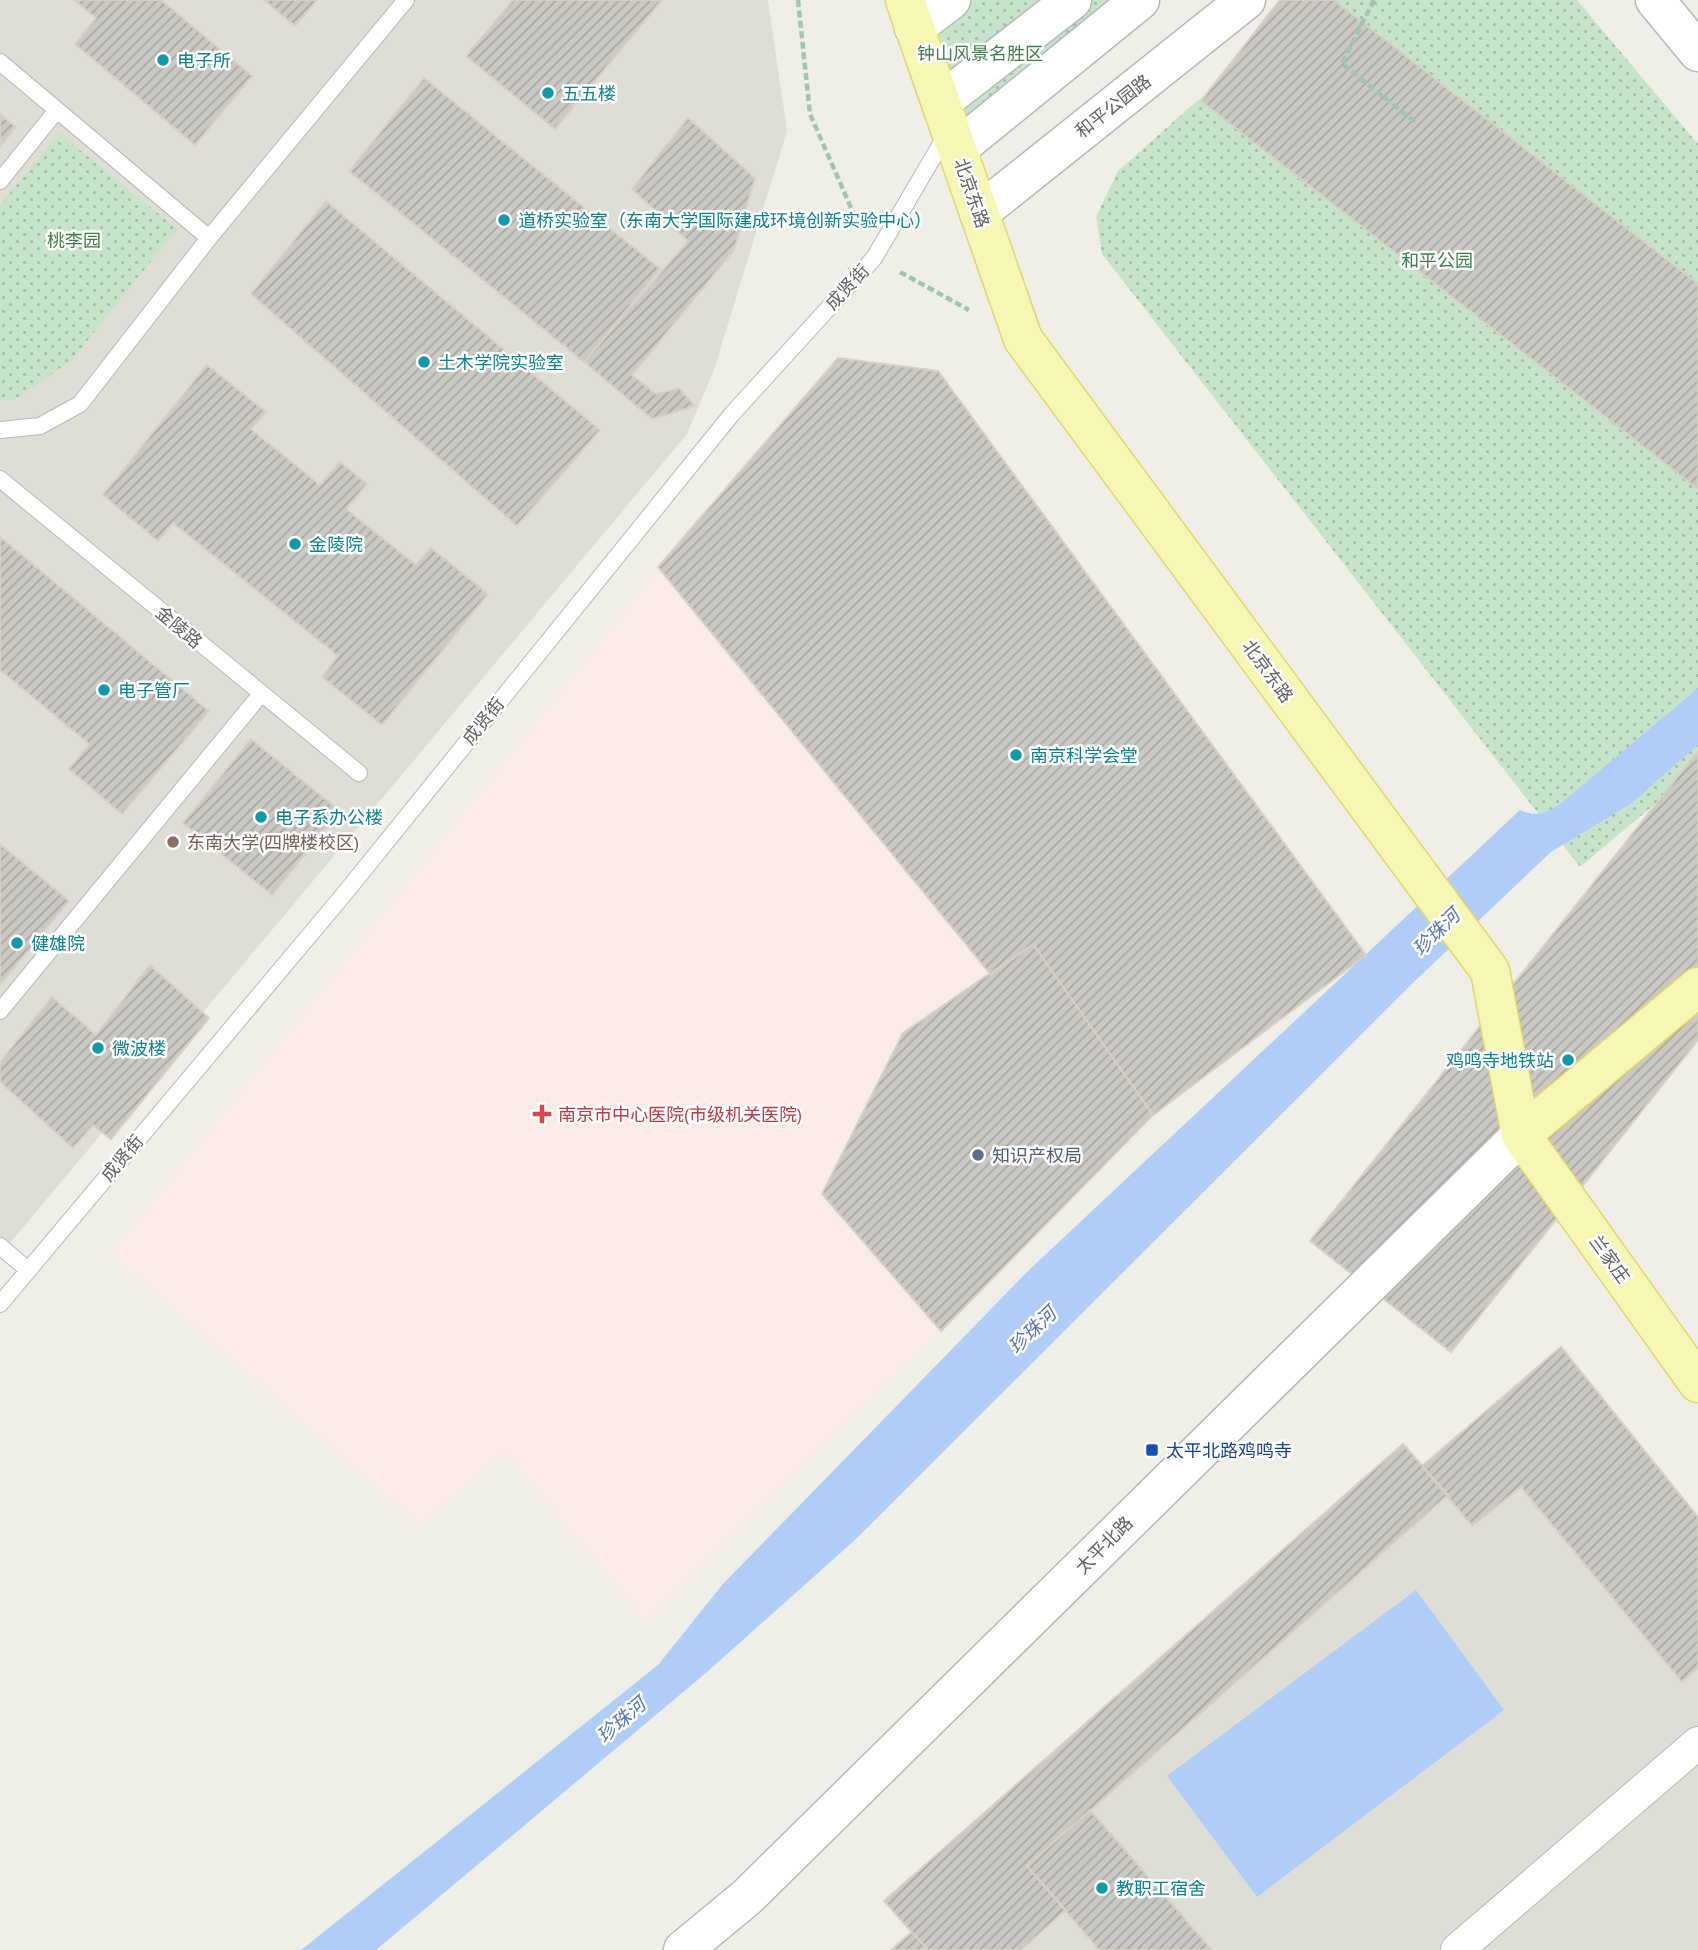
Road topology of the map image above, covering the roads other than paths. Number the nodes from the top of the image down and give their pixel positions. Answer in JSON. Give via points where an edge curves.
{"nodes":[{"id":1,"x":406,"y":0,"type":"edge"},
{"id":2,"x":951,"y":0,"type":"edge"},
{"id":3,"x":1072,"y":0,"type":"edge"},
{"id":4,"x":1140,"y":0,"type":"edge"},
{"id":5,"x":1246,"y":0,"type":"edge"},
{"id":6,"x":1656,"y":0,"type":"edge"},
{"id":7,"x":909,"y":14,"type":"edge"},
{"id":8,"x":1698,"y":52,"type":"edge"},
{"id":9,"x":0,"y":62,"type":"edge"},
{"id":10,"x":57,"y":110,"type":"junction"},
{"id":11,"x":949,"y":126,"type":"junction"},
{"id":12,"x":0,"y":181,"type":"edge"},
{"id":13,"x":979,"y":213,"type":"junction"},
{"id":14,"x":209,"y":238,"type":"junction"},
{"id":15,"x":0,"y":430,"type":"edge"},
{"id":16,"x":0,"y":479,"type":"edge"},
{"id":17,"x":261,"y":694,"type":"junction"},
{"id":18,"x":359,"y":773,"type":"dead end"},
{"id":19,"x":1698,"y":987,"type":"edge"},
{"id":20,"x":0,"y":1011,"type":"edge"},
{"id":21,"x":1521,"y":1135,"type":"junction"},
{"id":22,"x":0,"y":1246,"type":"edge"},
{"id":23,"x":28,"y":1270,"type":"junction"},
{"id":24,"x":0,"y":1304,"type":"edge"},
{"id":25,"x":1698,"y":1383,"type":"edge"},
{"id":26,"x":1698,"y":1743,"type":"edge"},
{"id":27,"x":683,"y":1950,"type":"edge"},
{"id":28,"x":1457,"y":1950,"type":"edge"}],
"edges":[{"from":1,"to":14,"type":"lane"},
{"from":2,"to":7,"type":"main road"},
{"from":3,"to":11,"type":"main road"},
{"from":4,"to":11,"type":"main road"},
{"from":5,"to":13,"type":"main road","name":"和平公园路"},
{"from":6,"to":8,"type":"main road"},
{"from":7,"to":11,"type":"main road","name":"北京东路"},
{"from":9,"to":10,"type":"lane"},
{"from":10,"to":12,"type":"lane"},
{"from":10,"to":14,"type":"lane"},
{"from":11,"to":13,"type":"main road","name":"北京东路"},
{"from":11,"to":23,"type":"lane","name":"成贤街","via":[[874,258],[732,414],[345,893]]},
{"from":13,"to":21,"type":"main road","name":"北京东路","via":[[1023,339],[1490,971]]},
{"from":14,"to":15,"type":"lane","via":[[80,404],[40,426]]},
{"from":16,"to":17,"type":"lane","name":"金陵路"},
{"from":17,"to":18,"type":"lane","name":"金陵路"},
{"from":17,"to":20,"type":"lane"},
{"from":19,"to":21,"type":"main road"},
{"from":21,"to":25,"type":"main road","name":"兰家庄"},
{"from":21,"to":27,"type":"main road","name":"太平北路","via":[[747,1897]]},
{"from":22,"to":23,"type":"lane"},
{"from":23,"to":24,"type":"lane","name":"成贤街"},
{"from":26,"to":28,"type":"street"}]}
